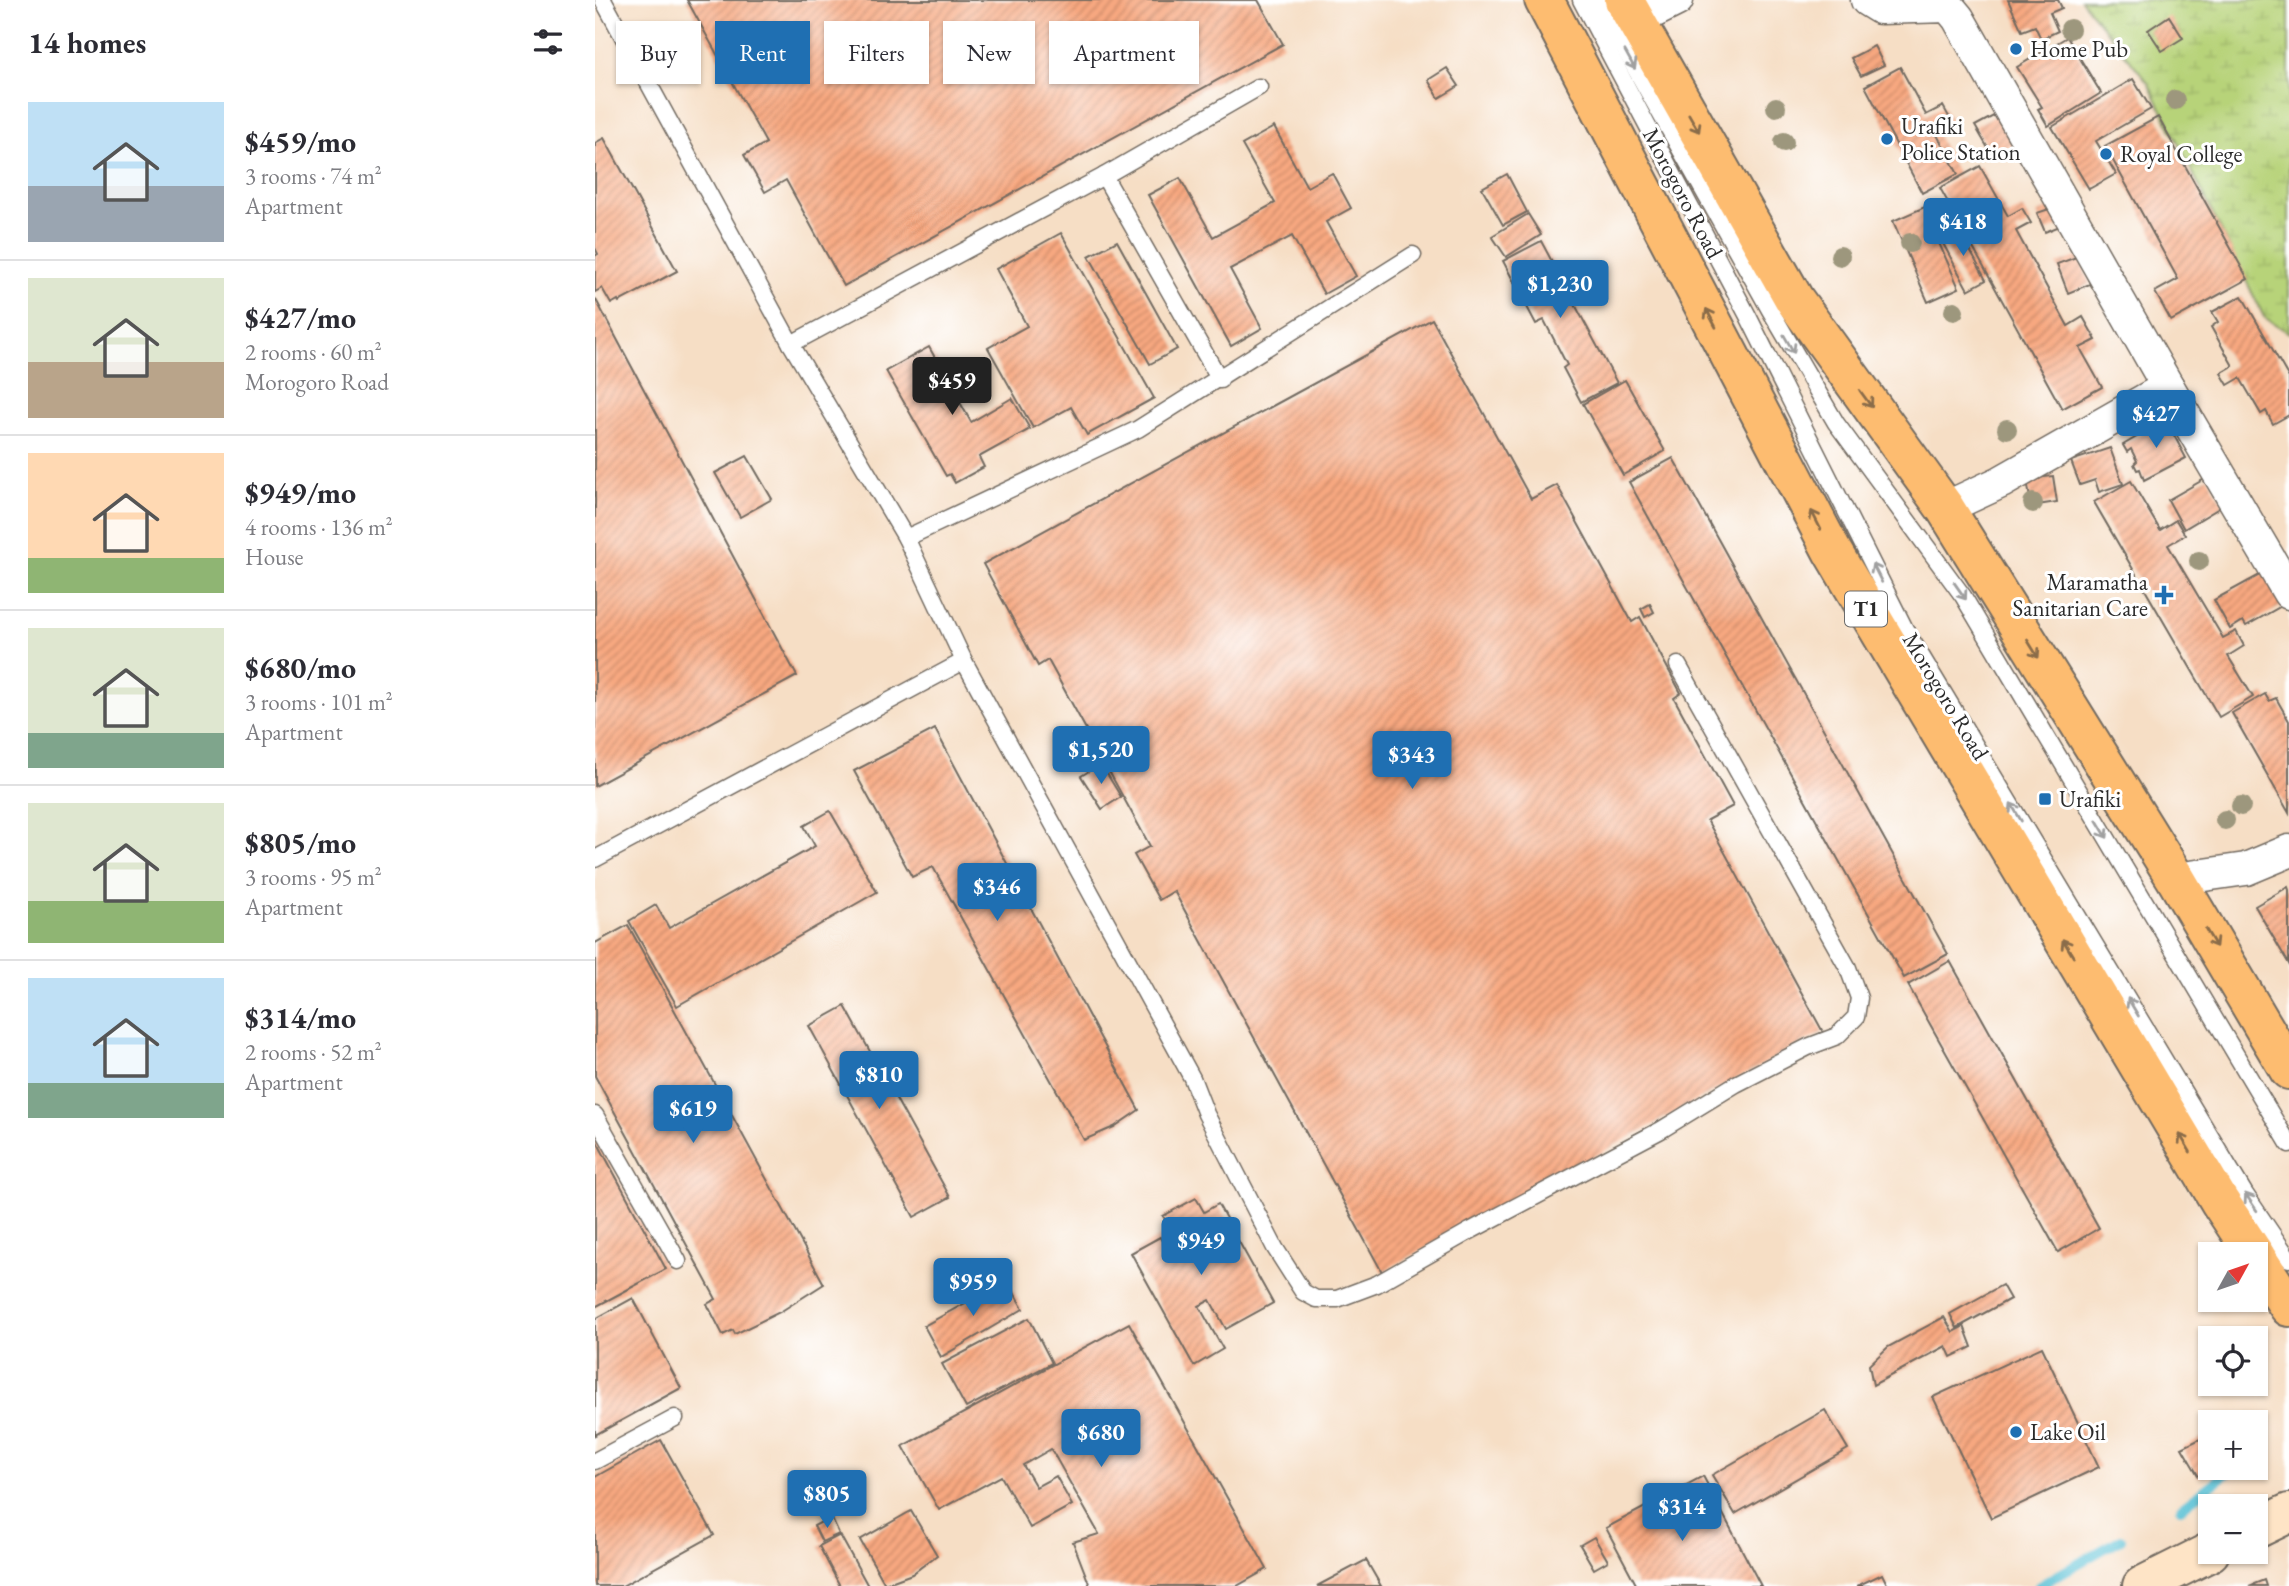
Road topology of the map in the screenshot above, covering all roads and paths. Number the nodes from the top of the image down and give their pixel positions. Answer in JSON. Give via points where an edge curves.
{"nodes":[{"id":1,"x":603,"y":0,"type":"edge"},
{"id":2,"x":1543,"y":0,"type":"edge"},
{"id":3,"x":1581,"y":0,"type":"edge"},
{"id":4,"x":1597,"y":0,"type":"edge"},
{"id":5,"x":1867,"y":0,"type":"edge"},
{"id":6,"x":1672,"y":1,"type":"edge"},
{"id":7,"x":1629,"y":10,"type":"edge"},
{"id":8,"x":1259,"y":87,"type":"dead end"},
{"id":9,"x":1104,"y":176,"type":"junction"},
{"id":10,"x":1413,"y":255,"type":"dead end"},
{"id":11,"x":791,"y":344,"type":"junction"},
{"id":12,"x":1220,"y":380,"type":"junction"},
{"id":13,"x":2168,"y":387,"type":"junction"},
{"id":14,"x":1945,"y":508,"type":"junction"},
{"id":15,"x":906,"y":538,"type":"junction"},
{"id":16,"x":2289,"y":593,"type":"edge"},
{"id":17,"x":964,"y":661,"type":"junction"},
{"id":18,"x":1678,"y":665,"type":"dead end"},
{"id":19,"x":2289,"y":851,"type":"edge"},
{"id":20,"x":595,"y":859,"type":"edge"},
{"id":21,"x":2176,"y":879,"type":"junction"},
{"id":22,"x":2289,"y":1070,"type":"edge"},
{"id":23,"x":595,"y":1115,"type":"edge"},
{"id":24,"x":2289,"y":1144,"type":"edge"},
{"id":25,"x":2246,"y":1242,"type":"edge"},
{"id":26,"x":2289,"y":1258,"type":"edge"},
{"id":27,"x":678,"y":1261,"type":"dead end"},
{"id":28,"x":2268,"y":1276,"type":"edge"},
{"id":29,"x":2289,"y":1307,"type":"edge"},
{"id":30,"x":675,"y":1418,"type":"dead end"},
{"id":31,"x":595,"y":1461,"type":"edge"},
{"id":32,"x":2289,"y":1513,"type":"edge"},
{"id":33,"x":2268,"y":1523,"type":"edge"},
{"id":34,"x":2198,"y":1558,"type":"edge"},
{"id":35,"x":2142,"y":1586,"type":"edge"}],
"edges":[{"from":1,"to":11,"type":"lane"},
{"from":25,"to":2,"type":"highway","name":"Morogoro Road","number":"T1","one_way":true,"via":[[1832,551]]},
{"from":26,"to":3,"type":"lane","name":"Morogoro Road","one_way":true,"via":[[2238,1182],[1905,629],[1748,316]]},
{"from":4,"to":24,"type":"lane","name":"Morogoro Road","one_way":true,"via":[[1836,423],[1963,596]]},
{"from":5,"to":13,"type":"street","via":[[1880,8],[1948,6],[1958,18]]},
{"from":6,"to":7,"type":"street"},
{"from":7,"to":14,"type":"highway","name":"Morogoro Road","one_way":true,"via":[[1794,299]]},
{"from":8,"to":9,"type":"lane"},
{"from":9,"to":11,"type":"lane"},
{"from":9,"to":12,"type":"lane"},
{"from":10,"to":12,"type":"lane"},
{"from":11,"to":15,"type":"lane"},
{"from":12,"to":15,"type":"lane","via":[[1138,429]]},
{"from":13,"to":14,"type":"street","via":[[2001,482]]},
{"from":13,"to":16,"type":"street"},
{"from":14,"to":21,"type":"highway","name":"Morogoro Road","one_way":true},
{"from":15,"to":17,"type":"lane"},
{"from":17,"to":18,"type":"lane","via":[[1192,1078],[1275,1248],[1303,1292],[1316,1299],[1337,1299],[1377,1284],[1737,1084],[1837,1036],[1856,1017],[1859,998],[1848,968]]},
{"from":17,"to":20,"type":"lane"},
{"from":19,"to":21,"type":"street","via":[[2246,869]]},
{"from":21,"to":22,"type":"highway","name":"Morogoro Road","one_way":true},
{"from":23,"to":27,"type":"lane"},
{"from":28,"to":29,"type":"highway","name":"Morogoro Road","number":"T1"},
{"from":30,"to":31,"type":"lane"},
{"from":32,"to":33,"type":"main road"},
{"from":34,"to":35,"type":"main road"}]}
